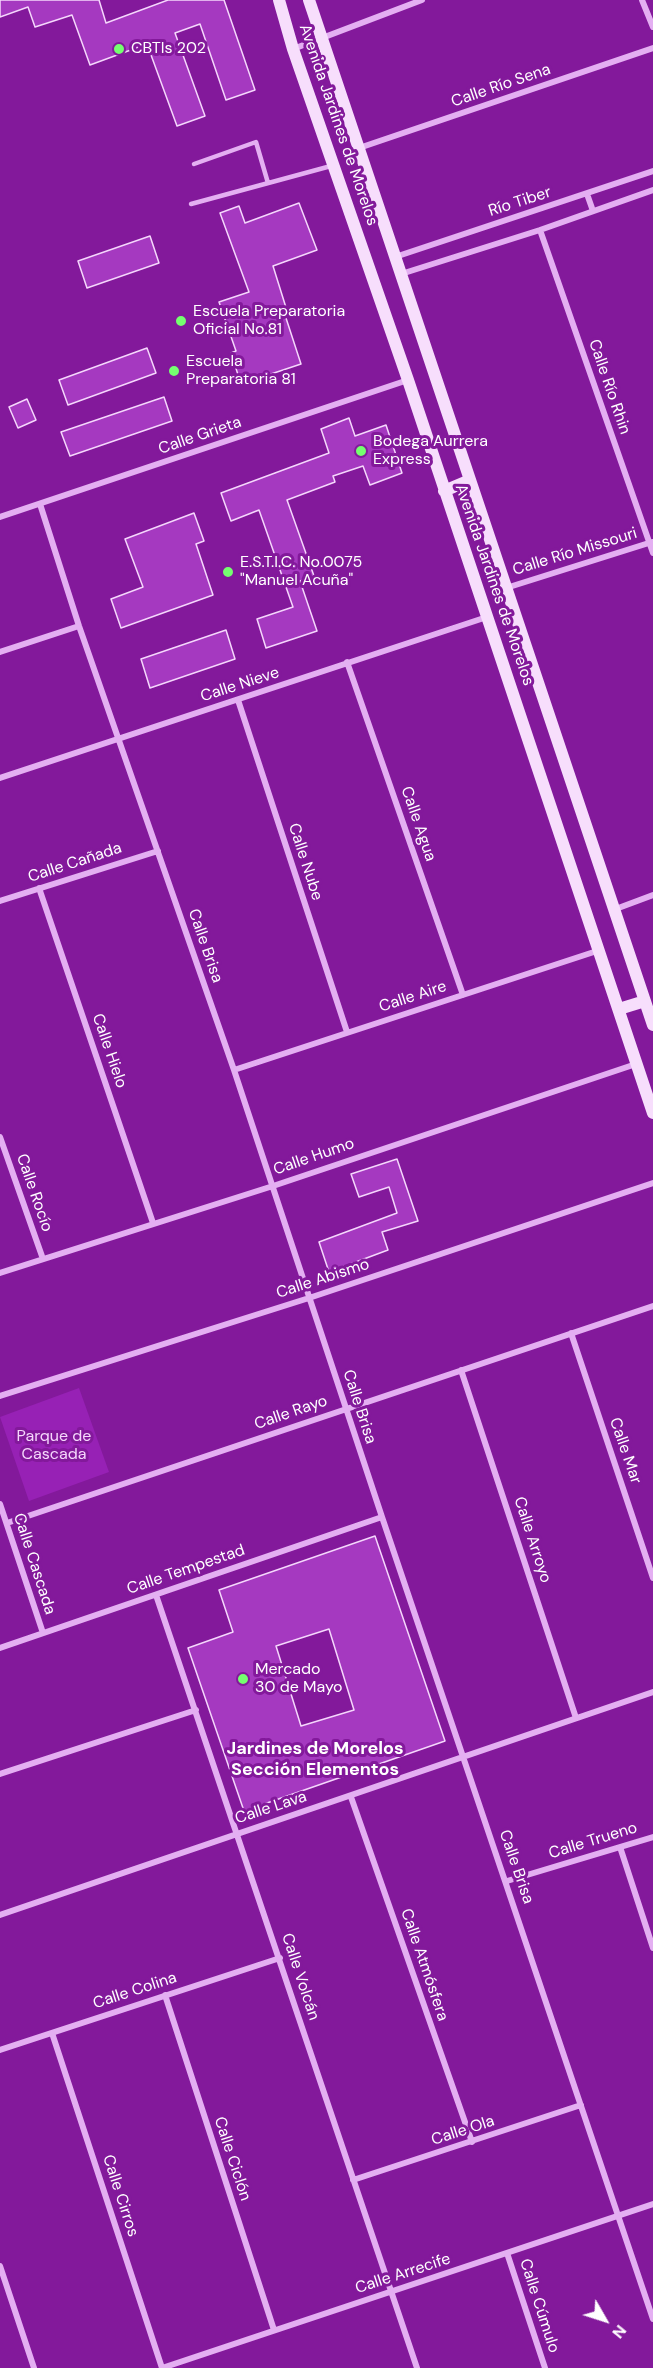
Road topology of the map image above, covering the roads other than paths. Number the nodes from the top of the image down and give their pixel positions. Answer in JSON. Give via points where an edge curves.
{"nodes":[{"id":1,"x":279,"y":0,"type":"edge"},
{"id":2,"x":309,"y":0,"type":"edge"},
{"id":3,"x":422,"y":0,"type":"edge"},
{"id":4,"x":642,"y":0,"type":"edge"},
{"id":5,"x":653,"y":27,"type":"edge"},
{"id":6,"x":321,"y":38,"type":"junction"},
{"id":7,"x":653,"y":48,"type":"edge"},
{"id":8,"x":293,"y":49,"type":"junction"},
{"id":9,"x":358,"y":149,"type":"junction"},
{"id":10,"x":194,"y":164,"type":"dead end"},
{"id":11,"x":333,"y":165,"type":"junction"},
{"id":12,"x":653,"y":171,"type":"edge"},
{"id":13,"x":268,"y":183,"type":"junction"},
{"id":14,"x":653,"y":190,"type":"edge"},
{"id":15,"x":587,"y":194,"type":"junction"},
{"id":16,"x":192,"y":204,"type":"dead end"},
{"id":17,"x":593,"y":211,"type":"junction"},
{"id":18,"x":540,"y":230,"type":"junction"},
{"id":19,"x":395,"y":257,"type":"junction"},
{"id":20,"x":400,"y":275,"type":"junction"},
{"id":21,"x":408,"y":380,"type":"junction"},
{"id":22,"x":470,"y":480,"type":"junction"},
{"id":23,"x":444,"y":491,"type":"junction"},
{"id":24,"x":40,"y":504,"type":"junction"},
{"id":25,"x":0,"y":516,"type":"edge"},
{"id":26,"x":651,"y":542,"type":"edge"},
{"id":27,"x":653,"y":553,"type":"edge"},
{"id":28,"x":506,"y":588,"type":"junction"},
{"id":29,"x":488,"y":617,"type":"junction"},
{"id":30,"x":79,"y":626,"type":"junction"},
{"id":31,"x":0,"y":652,"type":"edge"},
{"id":32,"x":347,"y":662,"type":"junction"},
{"id":33,"x":238,"y":700,"type":"junction"},
{"id":34,"x":118,"y":738,"type":"junction"},
{"id":35,"x":0,"y":778,"type":"edge"},
{"id":36,"x":158,"y":850,"type":"junction"},
{"id":37,"x":39,"y":888,"type":"junction"},
{"id":38,"x":653,"y":895,"type":"edge"},
{"id":39,"x":0,"y":901,"type":"edge"},
{"id":40,"x":613,"y":910,"type":"junction"},
{"id":41,"x":600,"y":950,"type":"junction"},
{"id":42,"x":463,"y":994,"type":"junction"},
{"id":43,"x":645,"y":1001,"type":"junction"},
{"id":44,"x":619,"y":1009,"type":"junction"},
{"id":45,"x":653,"y":1025,"type":"edge"},
{"id":46,"x":347,"y":1032,"type":"junction"},
{"id":47,"x":636,"y":1064,"type":"junction"},
{"id":48,"x":234,"y":1070,"type":"junction"},
{"id":49,"x":653,"y":1113,"type":"edge"},
{"id":50,"x":0,"y":1137,"type":"edge"},
{"id":51,"x":3,"y":1153,"type":"edge"},
{"id":52,"x":653,"y":1183,"type":"edge"},
{"id":53,"x":273,"y":1186,"type":"junction"},
{"id":54,"x":153,"y":1223,"type":"junction"},
{"id":55,"x":43,"y":1259,"type":"junction"},
{"id":56,"x":0,"y":1273,"type":"edge"},
{"id":57,"x":309,"y":1298,"type":"junction"},
{"id":58,"x":653,"y":1306,"type":"edge"},
{"id":59,"x":571,"y":1333,"type":"junction"},
{"id":60,"x":461,"y":1370,"type":"junction"},
{"id":61,"x":0,"y":1396,"type":"edge"},
{"id":62,"x":346,"y":1409,"type":"junction"},
{"id":63,"x":0,"y":1504,"type":"edge"},
{"id":64,"x":382,"y":1517,"type":"junction"},
{"id":65,"x":7,"y":1523,"type":"junction"},
{"id":66,"x":653,"y":1578,"type":"edge"},
{"id":67,"x":156,"y":1595,"type":"junction"},
{"id":68,"x":42,"y":1633,"type":"junction"},
{"id":69,"x":0,"y":1648,"type":"edge"},
{"id":70,"x":653,"y":1692,"type":"edge"},
{"id":71,"x":196,"y":1710,"type":"junction"},
{"id":72,"x":576,"y":1718,"type":"junction"},
{"id":73,"x":463,"y":1757,"type":"junction"},
{"id":74,"x":0,"y":1774,"type":"edge"},
{"id":75,"x":351,"y":1797,"type":"junction"},
{"id":76,"x":238,"y":1833,"type":"junction"},
{"id":77,"x":653,"y":1837,"type":"edge"},
{"id":78,"x":620,"y":1847,"type":"junction"},
{"id":79,"x":507,"y":1881,"type":"junction"},
{"id":80,"x":0,"y":1915,"type":"edge"},
{"id":81,"x":653,"y":1947,"type":"edge"},
{"id":82,"x":279,"y":1958,"type":"junction"},
{"id":83,"x":165,"y":1995,"type":"junction"},
{"id":84,"x":52,"y":2033,"type":"junction"},
{"id":85,"x":0,"y":2050,"type":"edge"},
{"id":86,"x":581,"y":2105,"type":"junction"},
{"id":87,"x":472,"y":2142,"type":"junction"},
{"id":88,"x":353,"y":2180,"type":"junction"},
{"id":89,"x":653,"y":2204,"type":"edge"},
{"id":90,"x":620,"y":2215,"type":"junction"},
{"id":91,"x":507,"y":2253,"type":"junction"},
{"id":92,"x":0,"y":2266,"type":"edge"},
{"id":93,"x":390,"y":2293,"type":"junction"},
{"id":94,"x":653,"y":2319,"type":"edge"},
{"id":95,"x":274,"y":2331,"type":"junction"},
{"id":96,"x":34,"y":2368,"type":"edge"},
{"id":97,"x":162,"y":2368,"type":"edge"},
{"id":98,"x":417,"y":2368,"type":"edge"},
{"id":99,"x":545,"y":2368,"type":"edge"}],
"edges":[{"from":1,"to":8,"type":"main road","name":"Avenida Jardines de Morelos"},
{"from":2,"to":6,"type":"main road","name":"Avenida Jardines de Morelos"},
{"from":3,"to":6,"type":"street"},
{"from":4,"to":5,"type":"street"},
{"from":6,"to":8,"type":"street"},
{"from":6,"to":9,"type":"main road","name":"Avenida Jardines de Morelos"},
{"from":7,"to":9,"type":"street","name":"Calle Río Sena"},
{"from":8,"to":11,"type":"main road","name":"Avenida Jardines de Morelos"},
{"from":9,"to":19,"type":"main road","name":"Avenida Jardines de Morelos"},
{"from":10,"to":13,"type":"lane","via":[[256,142]]},
{"from":11,"to":13,"type":"lane"},
{"from":11,"to":21,"type":"main road","name":"Avenida Jardines de Morelos"},
{"from":12,"to":15,"type":"street","name":"Río Tiber"},
{"from":13,"to":16,"type":"lane"},
{"from":14,"to":17,"type":"street","name":"Río Tiber"},
{"from":15,"to":17,"type":"street"},
{"from":15,"to":19,"type":"street","name":"Río Tiber"},
{"from":17,"to":18,"type":"street","name":"Río Tiber"},
{"from":18,"to":20,"type":"street","name":"Río Tiber"},
{"from":18,"to":26,"type":"street","name":"Calle Río Rhin"},
{"from":19,"to":20,"type":"main road","name":"Avenida Jardines de Morelos"},
{"from":20,"to":22,"type":"main road","name":"Avenida Jardines de Morelos"},
{"from":21,"to":23,"type":"main road","name":"Avenida Jardines de Morelos"},
{"from":21,"to":24,"type":"street","name":"Calle Grieta"},
{"from":22,"to":23,"type":"main road"},
{"from":22,"to":28,"type":"main road","name":"Avenida Jardines de Morelos"},
{"from":23,"to":29,"type":"main road","name":"Avenida Jardines de Morelos"},
{"from":24,"to":25,"type":"street","name":"Calle Grieta"},
{"from":24,"to":30,"type":"street","name":"Calle Brisa"},
{"from":26,"to":27,"type":"street","name":"Calle Río Rhin"},
{"from":26,"to":28,"type":"street","name":"Calle Río Missouri"},
{"from":28,"to":40,"type":"main road","name":"Avenida Jardines de Morelos"},
{"from":29,"to":32,"type":"street","name":"Calle Nieve"},
{"from":29,"to":41,"type":"main road","name":"Avenida Jardines de Morelos"},
{"from":30,"to":31,"type":"street"},
{"from":30,"to":34,"type":"street","name":"Calle Brisa"},
{"from":32,"to":33,"type":"street","name":"Calle Nieve"},
{"from":32,"to":42,"type":"street","name":"Calle Agua"},
{"from":33,"to":34,"type":"street","name":"Calle Nieve"},
{"from":33,"to":46,"type":"street","name":"Calle Nube"},
{"from":34,"to":35,"type":"street","name":"Calle Nieve"},
{"from":34,"to":36,"type":"street","name":"Calle Brisa"},
{"from":36,"to":37,"type":"street","name":"Calle Cañada"},
{"from":36,"to":48,"type":"street","name":"Calle Brisa"},
{"from":37,"to":39,"type":"street","name":"Calle Cañada"},
{"from":37,"to":54,"type":"street","name":"Calle Hielo"},
{"from":38,"to":40,"type":"street"},
{"from":40,"to":43,"type":"main road","name":"Avenida Jardines de Morelos"},
{"from":41,"to":42,"type":"street","name":"Calle Aire"},
{"from":41,"to":44,"type":"main road","name":"Avenida Jardines de Morelos"},
{"from":42,"to":46,"type":"street","name":"Calle Aire"},
{"from":43,"to":44,"type":"main road"},
{"from":43,"to":45,"type":"main road","name":"Avenida Jardines de Morelos"},
{"from":44,"to":47,"type":"main road","name":"Avenida Jardines de Morelos"},
{"from":46,"to":48,"type":"street","name":"Calle Aire"},
{"from":47,"to":49,"type":"main road","name":"Avenida Jardines de Morelos"},
{"from":47,"to":53,"type":"street","name":"Calle Humo"},
{"from":48,"to":53,"type":"street","name":"Calle Brisa"},
{"from":50,"to":51,"type":"street","name":"Calle Rocío"},
{"from":51,"to":55,"type":"street","name":"Calle Rocío"},
{"from":52,"to":57,"type":"street","name":"Calle Abismo"},
{"from":53,"to":54,"type":"street","name":"Calle Humo"},
{"from":53,"to":57,"type":"street","name":"Calle Brisa"},
{"from":54,"to":55,"type":"street","name":"Calle Humo"},
{"from":55,"to":56,"type":"street","name":"Calle Humo"},
{"from":57,"to":61,"type":"street","name":"Calle Abismo"},
{"from":57,"to":62,"type":"street","name":"Calle Brisa"},
{"from":58,"to":59,"type":"street","name":"Calle Rayo"},
{"from":59,"to":60,"type":"street","name":"Calle Rayo"},
{"from":59,"to":66,"type":"street","name":"Calle Mar"},
{"from":60,"to":62,"type":"street","name":"Calle Rayo"},
{"from":60,"to":72,"type":"street","name":"Calle Arroyo"},
{"from":62,"to":64,"type":"street","name":"Calle Brisa"},
{"from":62,"to":65,"type":"street","name":"Calle Rayo"},
{"from":63,"to":65,"type":"street","name":"Calle Cascada"},
{"from":64,"to":67,"type":"street","name":"Calle Tempestad"},
{"from":64,"to":73,"type":"street","name":"Calle Brisa"},
{"from":65,"to":68,"type":"street","name":"Calle Cascada"},
{"from":67,"to":68,"type":"street","name":"Calle Tempestad"},
{"from":67,"to":71,"type":"street","name":"Calle Volcán"},
{"from":68,"to":69,"type":"street","name":"Calle Tempestad"},
{"from":70,"to":72,"type":"street","name":"Calle Lava"},
{"from":71,"to":74,"type":"street"},
{"from":71,"to":76,"type":"street","name":"Calle Volcán"},
{"from":72,"to":73,"type":"street","name":"Calle Lava"},
{"from":73,"to":75,"type":"street","name":"Calle Lava"},
{"from":73,"to":79,"type":"street","name":"Calle Brisa"},
{"from":75,"to":76,"type":"street","name":"Calle Lava"},
{"from":75,"to":87,"type":"street","name":"Calle Atmósfera"},
{"from":76,"to":80,"type":"street","name":"Calle Lava"},
{"from":76,"to":82,"type":"street","name":"Calle Volcán"},
{"from":77,"to":78,"type":"street","name":"Calle Trueno"},
{"from":78,"to":79,"type":"street","name":"Calle Trueno"},
{"from":78,"to":81,"type":"street"},
{"from":79,"to":86,"type":"street","name":"Calle Brisa"},
{"from":82,"to":83,"type":"street","name":"Calle Colina"},
{"from":82,"to":88,"type":"street","name":"Calle Volcán"},
{"from":83,"to":84,"type":"street","name":"Calle Colina"},
{"from":83,"to":95,"type":"street","name":"Calle Ciclón"},
{"from":84,"to":85,"type":"street","name":"Calle Colina"},
{"from":84,"to":97,"type":"street","name":"Calle Cirros"},
{"from":86,"to":87,"type":"street","name":"Calle Ola"},
{"from":86,"to":90,"type":"street","name":"Calle Brisa"},
{"from":87,"to":88,"type":"street","name":"Calle Ola"},
{"from":88,"to":93,"type":"street","name":"Calle Volcán"},
{"from":89,"to":90,"type":"street","name":"Calle Arrecife"},
{"from":90,"to":91,"type":"street","name":"Calle Arrecife"},
{"from":90,"to":94,"type":"street","name":"Calle Brisa"},
{"from":91,"to":93,"type":"street","name":"Calle Arrecife"},
{"from":91,"to":99,"type":"street","name":"Calle Cúmulo"},
{"from":92,"to":96,"type":"street"},
{"from":93,"to":95,"type":"street","name":"Calle Arrecife"},
{"from":93,"to":98,"type":"street","name":"Calle Volcán"},
{"from":95,"to":97,"type":"street","name":"Calle Arrecife"}]}
